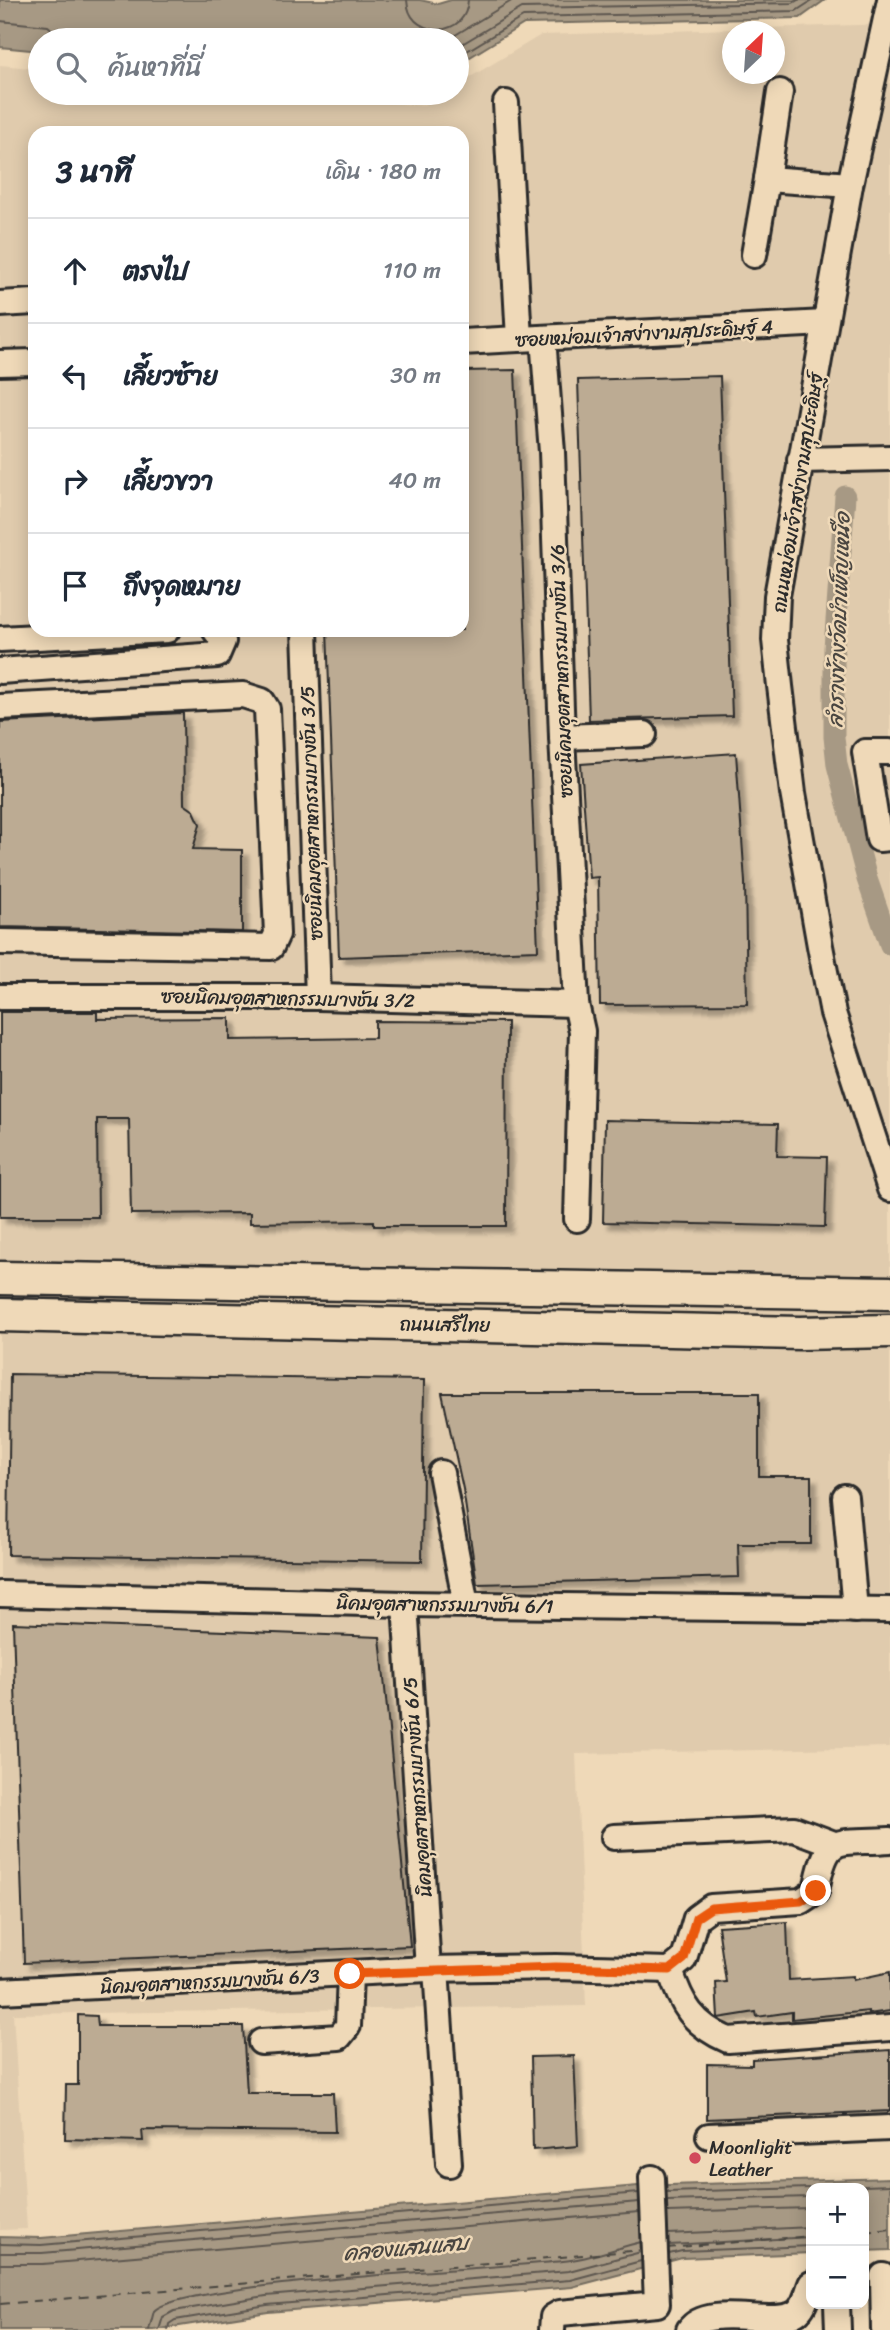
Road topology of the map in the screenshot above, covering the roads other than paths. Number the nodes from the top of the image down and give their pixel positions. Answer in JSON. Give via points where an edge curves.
{"nodes":[{"id":1,"x":890,"y":1,"type":"edge"},
{"id":2,"x":882,"y":79,"type":"edge"},
{"id":3,"x":780,"y":92,"type":"dead end"},
{"id":4,"x":506,"y":103,"type":"dead end"},
{"id":5,"x":767,"y":178,"type":"junction"},
{"id":6,"x":850,"y":185,"type":"junction"},
{"id":7,"x":754,"y":255,"type":"dead end"},
{"id":8,"x":28,"y":302,"type":"edge"},
{"id":9,"x":0,"y":304,"type":"edge"},
{"id":10,"x":825,"y":323,"type":"junction"},
{"id":11,"x":531,"y":338,"type":"junction"},
{"id":12,"x":469,"y":342,"type":"edge"},
{"id":13,"x":28,"y":362,"type":"edge"},
{"id":14,"x":0,"y":363,"type":"edge"},
{"id":15,"x":890,"y":458,"type":"edge"},
{"id":16,"x":800,"y":460,"type":"junction"},
{"id":17,"x":220,"y":637,"type":"edge"},
{"id":18,"x":304,"y":637,"type":"edge"},
{"id":19,"x":0,"y":671,"type":"edge"},
{"id":20,"x":0,"y":708,"type":"edge"},
{"id":21,"x":644,"y":734,"type":"dead end"},
{"id":22,"x":562,"y":737,"type":"junction"},
{"id":23,"x":890,"y":752,"type":"edge"},
{"id":24,"x":890,"y":838,"type":"edge"},
{"id":25,"x":0,"y":943,"type":"edge"},
{"id":26,"x":0,"y":997,"type":"edge"},
{"id":27,"x":318,"y":997,"type":"junction"},
{"id":28,"x":576,"y":1004,"type":"junction"},
{"id":29,"x":890,"y":1188,"type":"edge"},
{"id":30,"x":578,"y":1219,"type":"dead end"},
{"id":31,"x":0,"y":1278,"type":"edge"},
{"id":32,"x":890,"y":1293,"type":"edge"},
{"id":33,"x":0,"y":1315,"type":"edge"},
{"id":34,"x":890,"y":1331,"type":"edge"},
{"id":35,"x":441,"y":1473,"type":"dead end"},
{"id":36,"x":845,"y":1497,"type":"dead end"},
{"id":37,"x":0,"y":1594,"type":"edge"},
{"id":38,"x":405,"y":1604,"type":"junction"},
{"id":39,"x":466,"y":1605,"type":"junction"},
{"id":40,"x":855,"y":1609,"type":"junction"},
{"id":41,"x":890,"y":1610,"type":"edge"},
{"id":42,"x":614,"y":1837,"type":"dead end"},
{"id":43,"x":890,"y":1840,"type":"edge"},
{"id":44,"x":834,"y":1844,"type":"junction"},
{"id":45,"x":432,"y":1969,"type":"junction"},
{"id":46,"x":670,"y":1970,"type":"junction"},
{"id":47,"x":350,"y":1974,"type":"junction"},
{"id":48,"x":0,"y":1991,"type":"edge"},
{"id":49,"x":890,"y":2028,"type":"edge"},
{"id":50,"x":261,"y":2042,"type":"dead end"},
{"id":51,"x":890,"y":2128,"type":"edge"},
{"id":52,"x":709,"y":2136,"type":"dead end"},
{"id":53,"x":449,"y":2164,"type":"dead end"},
{"id":54,"x":653,"y":2179,"type":"dead end"},
{"id":55,"x":879,"y":2276,"type":"edge"},
{"id":56,"x":806,"y":2297,"type":"edge"},
{"id":57,"x":837,"y":2309,"type":"edge"},
{"id":58,"x":552,"y":2330,"type":"edge"},
{"id":59,"x":689,"y":2330,"type":"edge"},
{"id":60,"x":838,"y":2330,"type":"edge"},
{"id":61,"x":884,"y":2330,"type":"edge"}],
"edges":[{"from":1,"to":2,"type":"street","name":"ถนนหม่อมเจ้าสง่างามสุประดิษฐ์"},
{"from":2,"to":6,"type":"street","name":"ถนนหม่อมเจ้าสง่างามสุประดิษฐ์"},
{"from":3,"to":5,"type":"street"},
{"from":4,"to":11,"type":"street","name":"ซอยนิคมอุตสาหกรรมบางชัน 3/6"},
{"from":5,"to":6,"type":"street"},
{"from":5,"to":7,"type":"street"},
{"from":6,"to":10,"type":"street","name":"ถนนหม่อมเจ้าสง่างามสุประดิษฐ์"},
{"from":8,"to":9,"type":"street"},
{"from":10,"to":11,"type":"street","name":"ซอยหม่อมเจ้าสง่างามสุประดิษฐ์ 4"},
{"from":10,"to":16,"type":"street","name":"ถนนหม่อมเจ้าสง่างามสุประดิษฐ์"},
{"from":11,"to":12,"type":"street","name":"ซอยหม่อมเจ้าสง่างามสุประดิษฐ์ 4"},
{"from":11,"to":22,"type":"street","name":"ซอยนิคมอุตสาหกรรมบางชัน 3/6","via":[[552,452]]},
{"from":13,"to":14,"type":"street"},
{"from":15,"to":16,"type":"street"},
{"from":16,"to":29,"type":"street","name":"ถนนหม่อมเจ้าสง่างามสุประดิษฐ์","via":[[777,596],[775,640],[783,713],[833,1013]]},
{"from":17,"to":19,"type":"street","via":[[223,641],[216,654]]},
{"from":18,"to":27,"type":"street","name":"ซอยนิคมอุตสาหกรรมบางชัน 3/5"},
{"from":20,"to":25,"type":"street","via":[[243,695],[262,701],[267,709],[277,934],[271,947]]},
{"from":21,"to":22,"type":"street"},
{"from":22,"to":28,"type":"street","name":"ซอยนิคมอุตสาหกรรมบางชัน 3/6"},
{"from":23,"to":24,"type":"street","via":[[865,752],[878,839]]},
{"from":26,"to":27,"type":"street","name":"ซอยนิคมอุตสาหกรรมบางชัน 3/2"},
{"from":27,"to":28,"type":"street","name":"ซอยนิคมอุตสาหกรรมบางชัน 3/2"},
{"from":28,"to":30,"type":"street","name":"ซอยนิคมอุตสาหกรรมบางชัน 3/6","via":[[582,1031]]},
{"from":31,"to":32,"type":"main road","name":"ถนนเสรีไทย"},
{"from":33,"to":34,"type":"main road","name":"ถนนเสรีไทย","via":[[800,1333]]},
{"from":35,"to":39,"type":"street"},
{"from":36,"to":40,"type":"street"},
{"from":37,"to":38,"type":"street","name":"นิคมอุตสาหกรรมบางชัน 6/1"},
{"from":38,"to":39,"type":"street","name":"นิคมอุตสาหกรรมบางชัน 6/1"},
{"from":38,"to":45,"type":"street","name":"นิคมอุตสาหกรรมบางชัน 6/5"},
{"from":39,"to":40,"type":"street","name":"นิคมอุตสาหกรรมบางชัน 6/1"},
{"from":40,"to":41,"type":"street","name":"นิคมอุตสาหกรรมบางชัน 6/1"},
{"from":42,"to":44,"type":"street","via":[[794,1829]]},
{"from":43,"to":44,"type":"street"},
{"from":44,"to":46,"type":"street","via":[[823,1853],[816,1891],[801,1901],[711,1908],[696,1918],[684,1959]]},
{"from":45,"to":46,"type":"street","name":"นิคมอุตสาหกรรมบางชัน 6/3"},
{"from":45,"to":47,"type":"street","name":"นิคมอุตสาหกรรมบางชัน 6/3"},
{"from":45,"to":53,"type":"street","name":"นิคมอุตสาหกรรมบางชัน 6/5"},
{"from":46,"to":49,"type":"street","via":[[681,2003],[714,2034],[728,2039]]},
{"from":47,"to":48,"type":"street","name":"นิคมอุตสาหกรรมบางชัน 6/3"},
{"from":47,"to":50,"type":"street","via":[[348,2026],[338,2037]]},
{"from":51,"to":52,"type":"street"},
{"from":54,"to":58,"type":"street","via":[[655,2305],[561,2313],[553,2317]]},
{"from":55,"to":61,"type":"street"},
{"from":56,"to":59,"type":"street","via":[[791,2316],[714,2318],[701,2320]]},
{"from":57,"to":60,"type":"street"}]}
